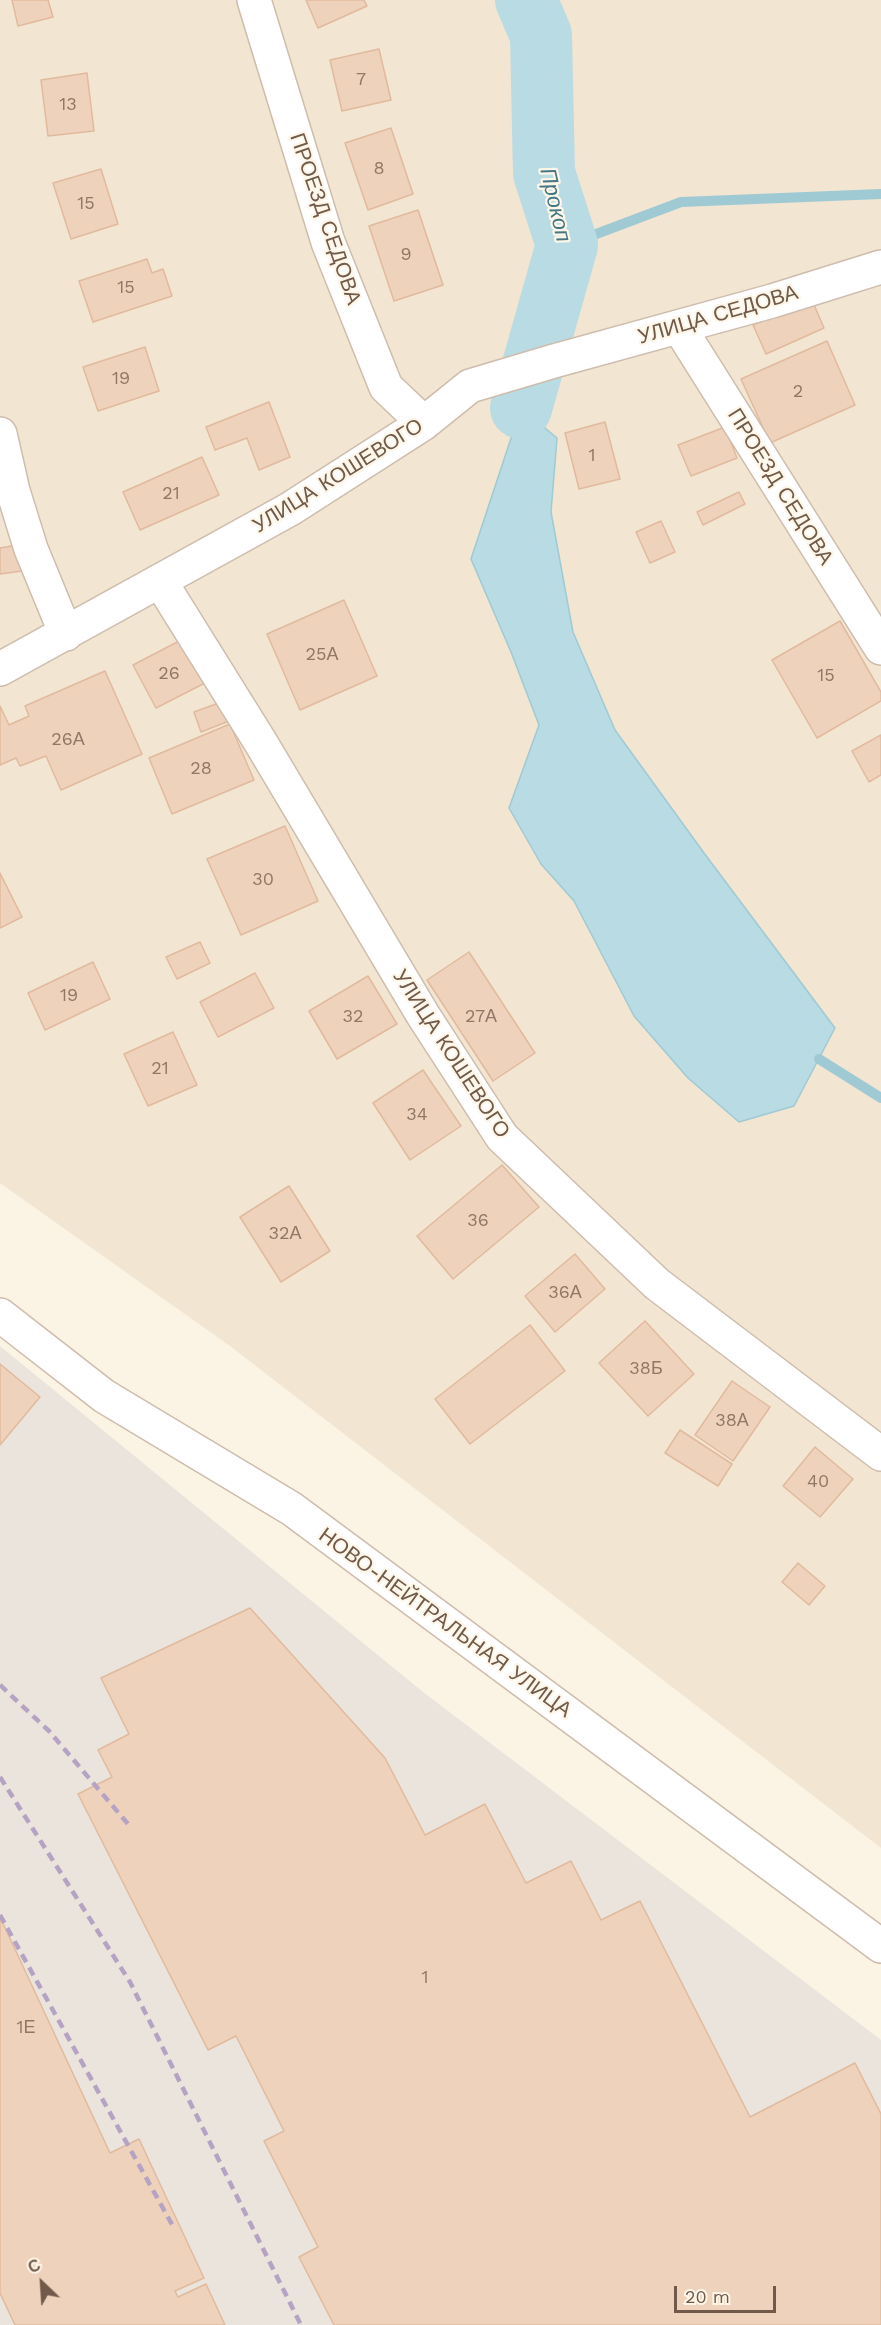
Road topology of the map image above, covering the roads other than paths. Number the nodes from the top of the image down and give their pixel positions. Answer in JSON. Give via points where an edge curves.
{"nodes":[{"id":1,"x":254,"y":0,"type":"edge"},
{"id":2,"x":881,"y":267,"type":"edge"},
{"id":3,"x":679,"y":327,"type":"junction"},
{"id":4,"x":514,"y":373,"type":"joint"},
{"id":5,"x":424,"y":423,"type":"junction"},
{"id":6,"x":0,"y":434,"type":"edge"},
{"id":7,"x":160,"y":581,"type":"junction"},
{"id":8,"x":66,"y":634,"type":"junction"},
{"id":9,"x":881,"y":648,"type":"edge"},
{"id":10,"x":0,"y":669,"type":"edge"},
{"id":11,"x":0,"y":1314,"type":"edge"},
{"id":12,"x":881,"y":1454,"type":"edge"},
{"id":13,"x":881,"y":1946,"type":"edge"}],
"edges":[{"from":1,"to":5,"type":"street","name":"ПРОЕЗД СЕДОВА","via":[[328,242],[386,387]]},
{"from":2,"to":3,"type":"street","name":"УЛИЦА СЕДОВА"},
{"from":3,"to":4,"type":"street","name":"УЛИЦА СЕДОВА"},
{"from":3,"to":9,"type":"street","name":"ПРОЕЗД СЕДОВА"},
{"from":4,"to":5,"type":"street","name":"УЛИЦА КОШЕВОГО","via":[[470,386]]},
{"from":5,"to":7,"type":"street","name":"УЛИЦА КОШЕВОГО","via":[[290,509]]},
{"from":6,"to":8,"type":"street","via":[[31,549]]},
{"from":7,"to":8,"type":"street","name":"УЛИЦА КОШЕВОГО"},
{"from":7,"to":12,"type":"street","name":"УЛИЦА КОШЕВОГО","via":[[423,1015],[502,1137],[657,1284]]},
{"from":8,"to":10,"type":"street","name":"УЛИЦА КОШЕВОГО"},
{"from":11,"to":13,"type":"street","name":"НОВО-НЕЙТРАЛЬНАЯ УЛИЦА","via":[[104,1396],[292,1509]]}]}
